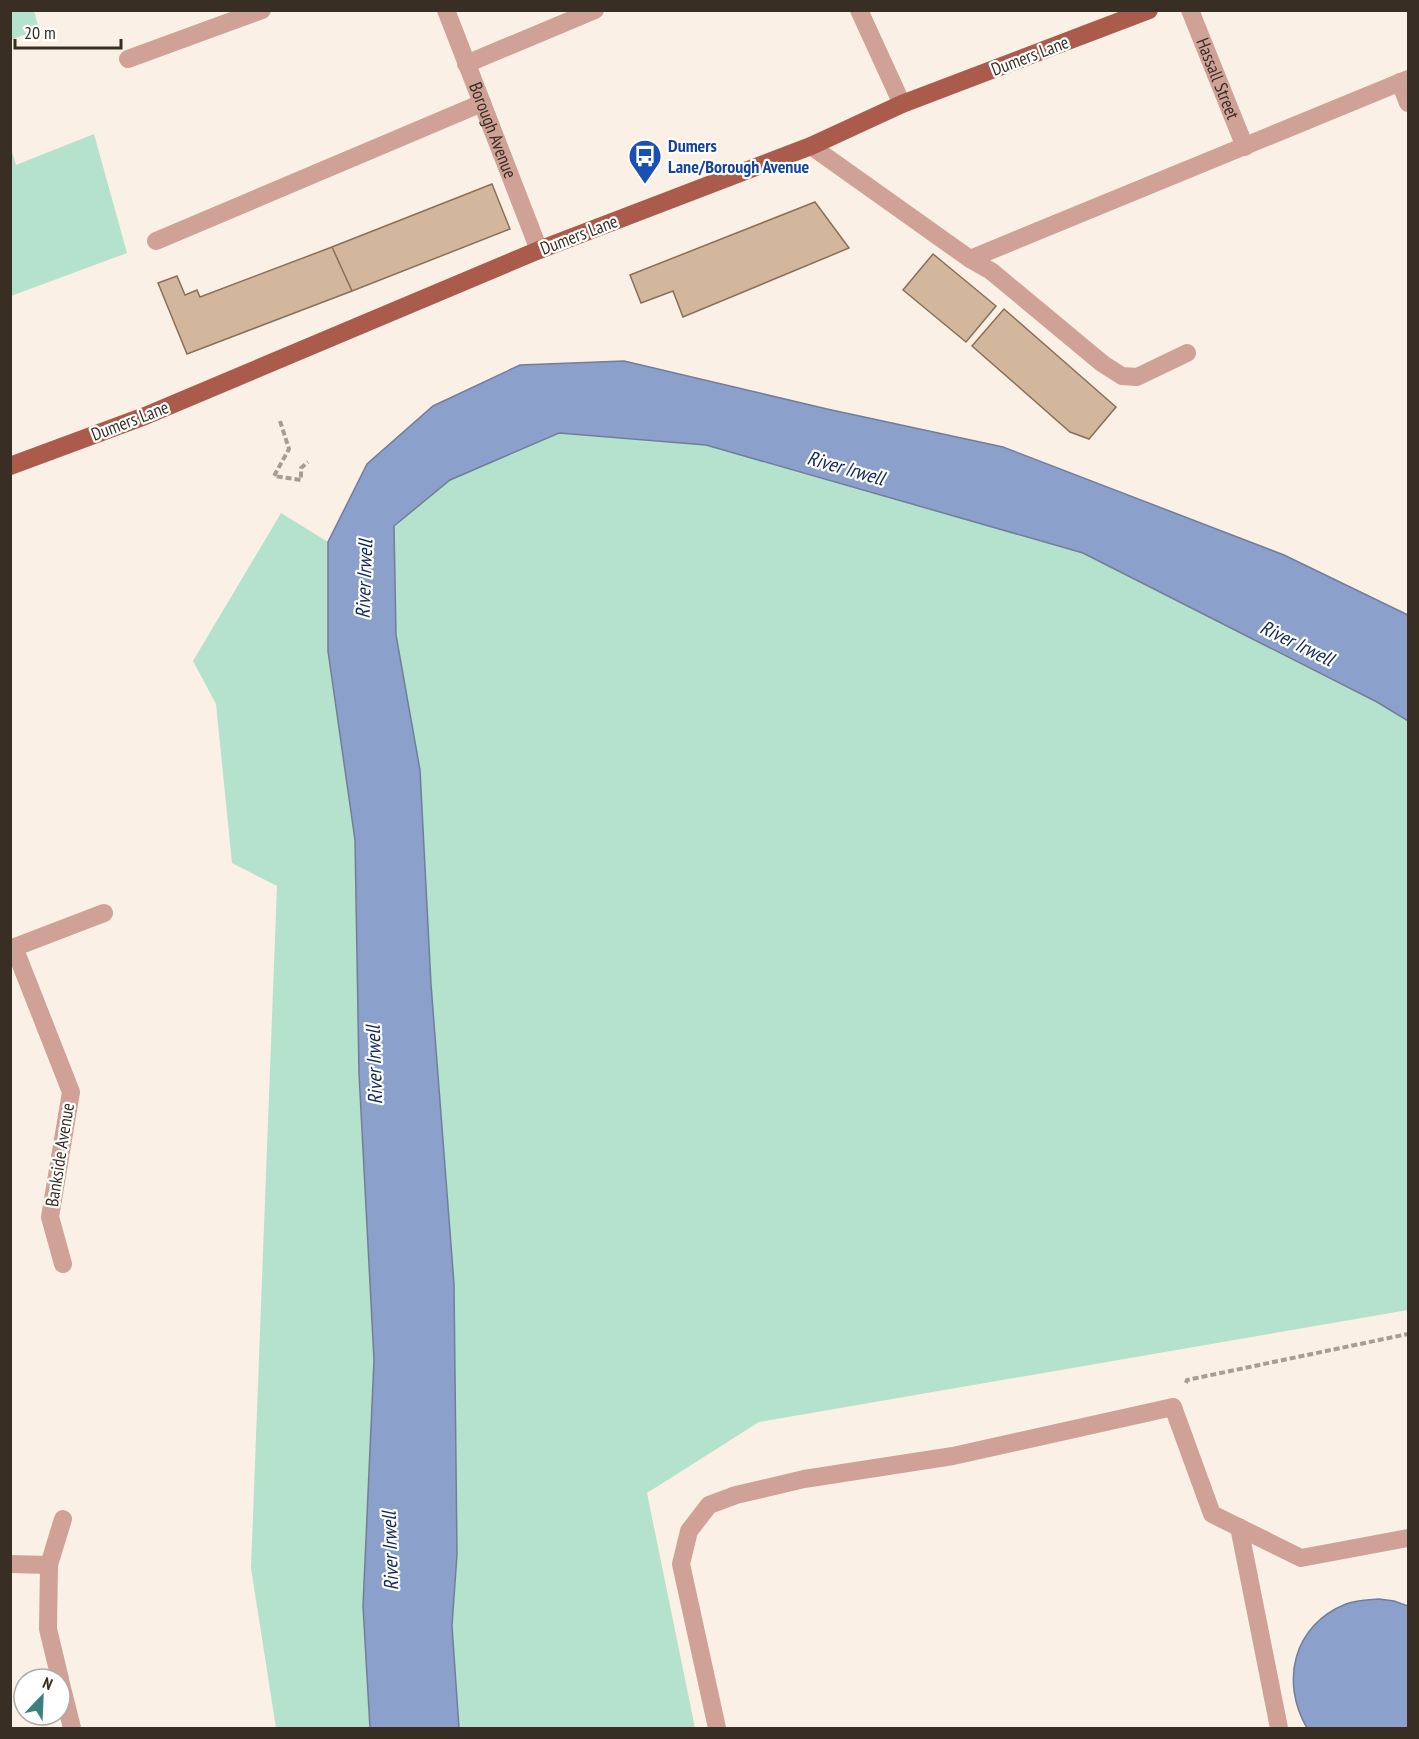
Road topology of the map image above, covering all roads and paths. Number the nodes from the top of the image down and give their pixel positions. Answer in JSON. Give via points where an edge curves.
{"nodes":[{"id":1,"x":261,"y":10,"type":"edge"},
{"id":2,"x":446,"y":10,"type":"edge"},
{"id":3,"x":595,"y":10,"type":"edge"},
{"id":4,"x":859,"y":10,"type":"edge"},
{"id":5,"x":1149,"y":10,"type":"edge"},
{"id":6,"x":1190,"y":10,"type":"edge"},
{"id":7,"x":128,"y":59,"type":"dead end"},
{"id":8,"x":466,"y":64,"type":"junction"},
{"id":9,"x":1404,"y":81,"type":"edge"},
{"id":10,"x":482,"y":103,"type":"junction"},
{"id":11,"x":1408,"y":103,"type":"edge"},
{"id":12,"x":902,"y":104,"type":"junction"},
{"id":13,"x":811,"y":146,"type":"junction"},
{"id":14,"x":1245,"y":147,"type":"junction"},
{"id":15,"x":156,"y":241,"type":"dead end"},
{"id":16,"x":539,"y":250,"type":"junction"},
{"id":17,"x":969,"y":260,"type":"junction"},
{"id":18,"x":1187,"y":353,"type":"dead end"},
{"id":19,"x":280,"y":420,"type":"dead end"},
{"id":20,"x":308,"y":462,"type":"dead end"},
{"id":21,"x":10,"y":466,"type":"edge"},
{"id":22,"x":104,"y":913,"type":"dead end"},
{"id":23,"x":12,"y":948,"type":"edge"},
{"id":24,"x":63,"y":1264,"type":"dead end"},
{"id":25,"x":1408,"y":1334,"type":"edge"},
{"id":26,"x":1173,"y":1407,"type":"junction"},
{"id":27,"x":63,"y":1519,"type":"dead end"},
{"id":28,"x":1239,"y":1527,"type":"junction"},
{"id":29,"x":1408,"y":1538,"type":"edge"},
{"id":30,"x":10,"y":1564,"type":"edge"},
{"id":31,"x":49,"y":1565,"type":"junction"},
{"id":32,"x":57,"y":1667,"type":"edge"},
{"id":33,"x":717,"y":1728,"type":"edge"},
{"id":34,"x":1279,"y":1728,"type":"edge"}],
"edges":[{"from":1,"to":7,"type":"street"},
{"from":2,"to":8,"type":"street","name":"Borough Avenue"},
{"from":3,"to":8,"type":"street"},
{"from":4,"to":12,"type":"street"},
{"from":5,"to":12,"type":"main road","name":"Dumers Lane"},
{"from":6,"to":14,"type":"street","name":"Hassall Street"},
{"from":8,"to":10,"type":"street","name":"Borough Avenue"},
{"from":9,"to":11,"type":"street"},
{"from":9,"to":14,"type":"street"},
{"from":10,"to":15,"type":"street"},
{"from":10,"to":16,"type":"street","name":"Borough Avenue"},
{"from":12,"to":13,"type":"main road","name":"Dumers Lane"},
{"from":13,"to":16,"type":"main road","name":"Dumers Lane"},
{"from":13,"to":17,"type":"street"},
{"from":14,"to":17,"type":"street"},
{"from":16,"to":21,"type":"main road","name":"Dumers Lane","via":[[145,416]]},
{"from":17,"to":18,"type":"street","via":[[991,270],[1122,376],[1137,376]]},
{"from":19,"to":20,"type":"path","via":[[289,448],[274,476],[301,480],[301,468]]},
{"from":22,"to":23,"type":"street","name":"Bankside Avenue"},
{"from":23,"to":24,"type":"street","name":"Bankside Avenue","via":[[71,1092],[50,1217]]},
{"from":25,"to":26,"type":"path","via":[[1187,1380]]},
{"from":26,"to":28,"type":"street","via":[[1212,1514]]},
{"from":26,"to":33,"type":"street","via":[[953,1456],[804,1479],[709,1505],[689,1531],[681,1564]]},
{"from":27,"to":31,"type":"street"},
{"from":28,"to":29,"type":"street","via":[[1301,1558]]},
{"from":28,"to":34,"type":"street"},
{"from":30,"to":31,"type":"street"},
{"from":31,"to":32,"type":"street","via":[[48,1629]]}]}
